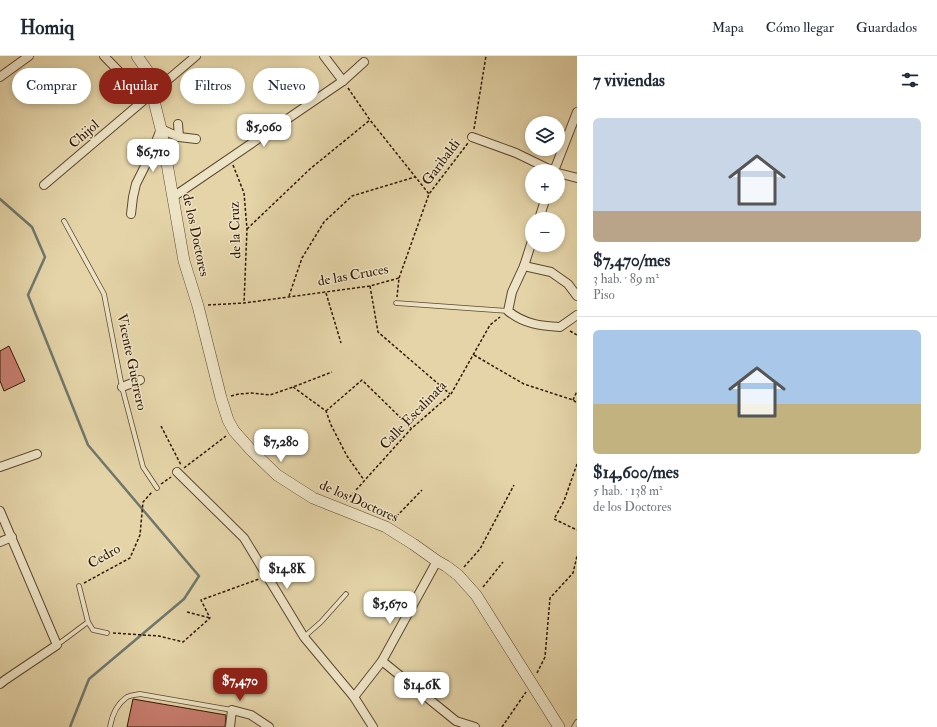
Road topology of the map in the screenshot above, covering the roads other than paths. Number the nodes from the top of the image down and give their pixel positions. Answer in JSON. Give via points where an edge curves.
{"nodes":[{"id":1,"x":29,"y":56,"type":"edge"},
{"id":2,"x":104,"y":56,"type":"edge"},
{"id":3,"x":137,"y":56,"type":"edge"},
{"id":4,"x":196,"y":56,"type":"edge"},
{"id":5,"x":324,"y":56,"type":"edge"},
{"id":6,"x":364,"y":62,"type":"dead end"},
{"id":7,"x":115,"y":68,"type":"edge"},
{"id":8,"x":145,"y":68,"type":"edge"},
{"id":9,"x":172,"y":76,"type":"edge"},
{"id":10,"x":0,"y":77,"type":"edge"},
{"id":11,"x":343,"y":81,"type":"junction"},
{"id":12,"x":138,"y":104,"type":"edge"},
{"id":13,"x":155,"y":104,"type":"edge"},
{"id":14,"x":577,"y":112,"type":"edge"},
{"id":15,"x":178,"y":124,"type":"dead end"},
{"id":16,"x":161,"y":129,"type":"junction"},
{"id":17,"x":179,"y":137,"type":"junction"},
{"id":18,"x":472,"y":137,"type":"road end"},
{"id":19,"x":196,"y":139,"type":"dead end"},
{"id":20,"x":539,"y":164,"type":"edge"},
{"id":21,"x":556,"y":164,"type":"edge"},
{"id":22,"x":565,"y":175,"type":"edge"},
{"id":23,"x":577,"y":178,"type":"edge"},
{"id":24,"x":44,"y":185,"type":"dead end"},
{"id":25,"x":173,"y":197,"type":"junction"},
{"id":26,"x":131,"y":214,"type":"dead end"},
{"id":27,"x":64,"y":221,"type":"dead end"},
{"id":28,"x":528,"y":252,"type":"edge"},
{"id":29,"x":524,"y":266,"type":"junction"},
{"id":30,"x":577,"y":296,"type":"edge"},
{"id":31,"x":396,"y":302,"type":"road end"},
{"id":32,"x":508,"y":312,"type":"junction"},
{"id":33,"x":577,"y":315,"type":"edge"},
{"id":34,"x":140,"y":380,"type":"dead end"},
{"id":35,"x":122,"y":388,"type":"junction"},
{"id":36,"x":36,"y":454,"type":"dead end"},
{"id":37,"x":0,"y":467,"type":"edge"},
{"id":38,"x":180,"y":470,"type":"road end"},
{"id":39,"x":157,"y":488,"type":"road end"},
{"id":40,"x":0,"y":511,"type":"edge"},
{"id":41,"x":12,"y":537,"type":"junction"},
{"id":42,"x":0,"y":542,"type":"edge"},
{"id":43,"x":437,"y":561,"type":"junction"},
{"id":44,"x":79,"y":586,"type":"road end"},
{"id":45,"x":346,"y":594,"type":"dead end"},
{"id":46,"x":88,"y":622,"type":"junction"},
{"id":47,"x":107,"y":633,"type":"road end"},
{"id":48,"x":304,"y":637,"type":"junction"},
{"id":49,"x":57,"y":645,"type":"junction"},
{"id":50,"x":382,"y":661,"type":"junction"},
{"id":51,"x":0,"y":684,"type":"edge"},
{"id":52,"x":354,"y":697,"type":"junction"},
{"id":53,"x":232,"y":710,"type":"junction"},
{"id":54,"x":577,"y":722,"type":"edge"},
{"id":55,"x":110,"y":727,"type":"edge"},
{"id":56,"x":230,"y":727,"type":"edge"},
{"id":57,"x":269,"y":727,"type":"edge"},
{"id":58,"x":372,"y":727,"type":"edge"},
{"id":59,"x":475,"y":727,"type":"edge"},
{"id":60,"x":559,"y":727,"type":"edge"},
{"id":61,"x":574,"y":727,"type":"edge"}],
"edges":[{"from":1,"to":10,"type":"street"},
{"from":2,"to":7,"type":"street"},
{"from":3,"to":8,"type":"street","name":"de los Doctores"},
{"from":4,"to":9,"type":"street","name":"Chijol"},
{"from":5,"to":11,"type":"street"},
{"from":6,"to":11,"type":"street"},
{"from":11,"to":25,"type":"street"},
{"from":12,"to":24,"type":"street","name":"Chijol"},
{"from":13,"to":16,"type":"street","name":"de los Doctores"},
{"from":14,"to":21,"type":"street"},
{"from":15,"to":17,"type":"street"},
{"from":16,"to":17,"type":"street"},
{"from":16,"to":25,"type":"street","name":"de los Doctores"},
{"from":16,"to":26,"type":"street","via":[[136,184]]},
{"from":17,"to":19,"type":"street"},
{"from":18,"to":20,"type":"street"},
{"from":22,"to":23,"type":"street"},
{"from":25,"to":43,"type":"street","name":"de los Doctores","via":[[184,261],[198,306],[220,398],[234,431],[276,475],[313,498],[386,528]]},
{"from":27,"to":35,"type":"lane","name":"Vicente Guerrero","via":[[104,294]]},
{"from":28,"to":29,"type":"street"},
{"from":29,"to":30,"type":"street","via":[[551,272],[568,284]]},
{"from":29,"to":32,"type":"street","via":[[512,292]]},
{"from":31,"to":32,"type":"lane"},
{"from":32,"to":33,"type":"street","via":[[525,322],[560,327]]},
{"from":34,"to":35,"type":"street"},
{"from":35,"to":39,"type":"lane","name":"Vicente Guerrero","via":[[143,467]]},
{"from":36,"to":37,"type":"street"},
{"from":38,"to":48,"type":"street","via":[[244,538]]},
{"from":40,"to":41,"type":"street"},
{"from":41,"to":42,"type":"street"},
{"from":41,"to":49,"type":"street"},
{"from":43,"to":50,"type":"street"},
{"from":43,"to":60,"type":"street","name":"de los Doctores","via":[[458,575],[476,595]]},
{"from":44,"to":46,"type":"lane","name":"Cedro"},
{"from":45,"to":48,"type":"lane"},
{"from":46,"to":47,"type":"lane","via":[[93,630]]},
{"from":46,"to":49,"type":"lane"},
{"from":48,"to":52,"type":"street"},
{"from":49,"to":51,"type":"street"},
{"from":50,"to":52,"type":"street"},
{"from":50,"to":59,"type":"street","via":[[456,721]]},
{"from":52,"to":58,"type":"street"},
{"from":53,"to":55,"type":"lane","via":[[140,694],[128,697],[117,707]]},
{"from":53,"to":56,"type":"street"},
{"from":53,"to":57,"type":"street","via":[[251,715]]},
{"from":54,"to":61,"type":"lane"}]}
